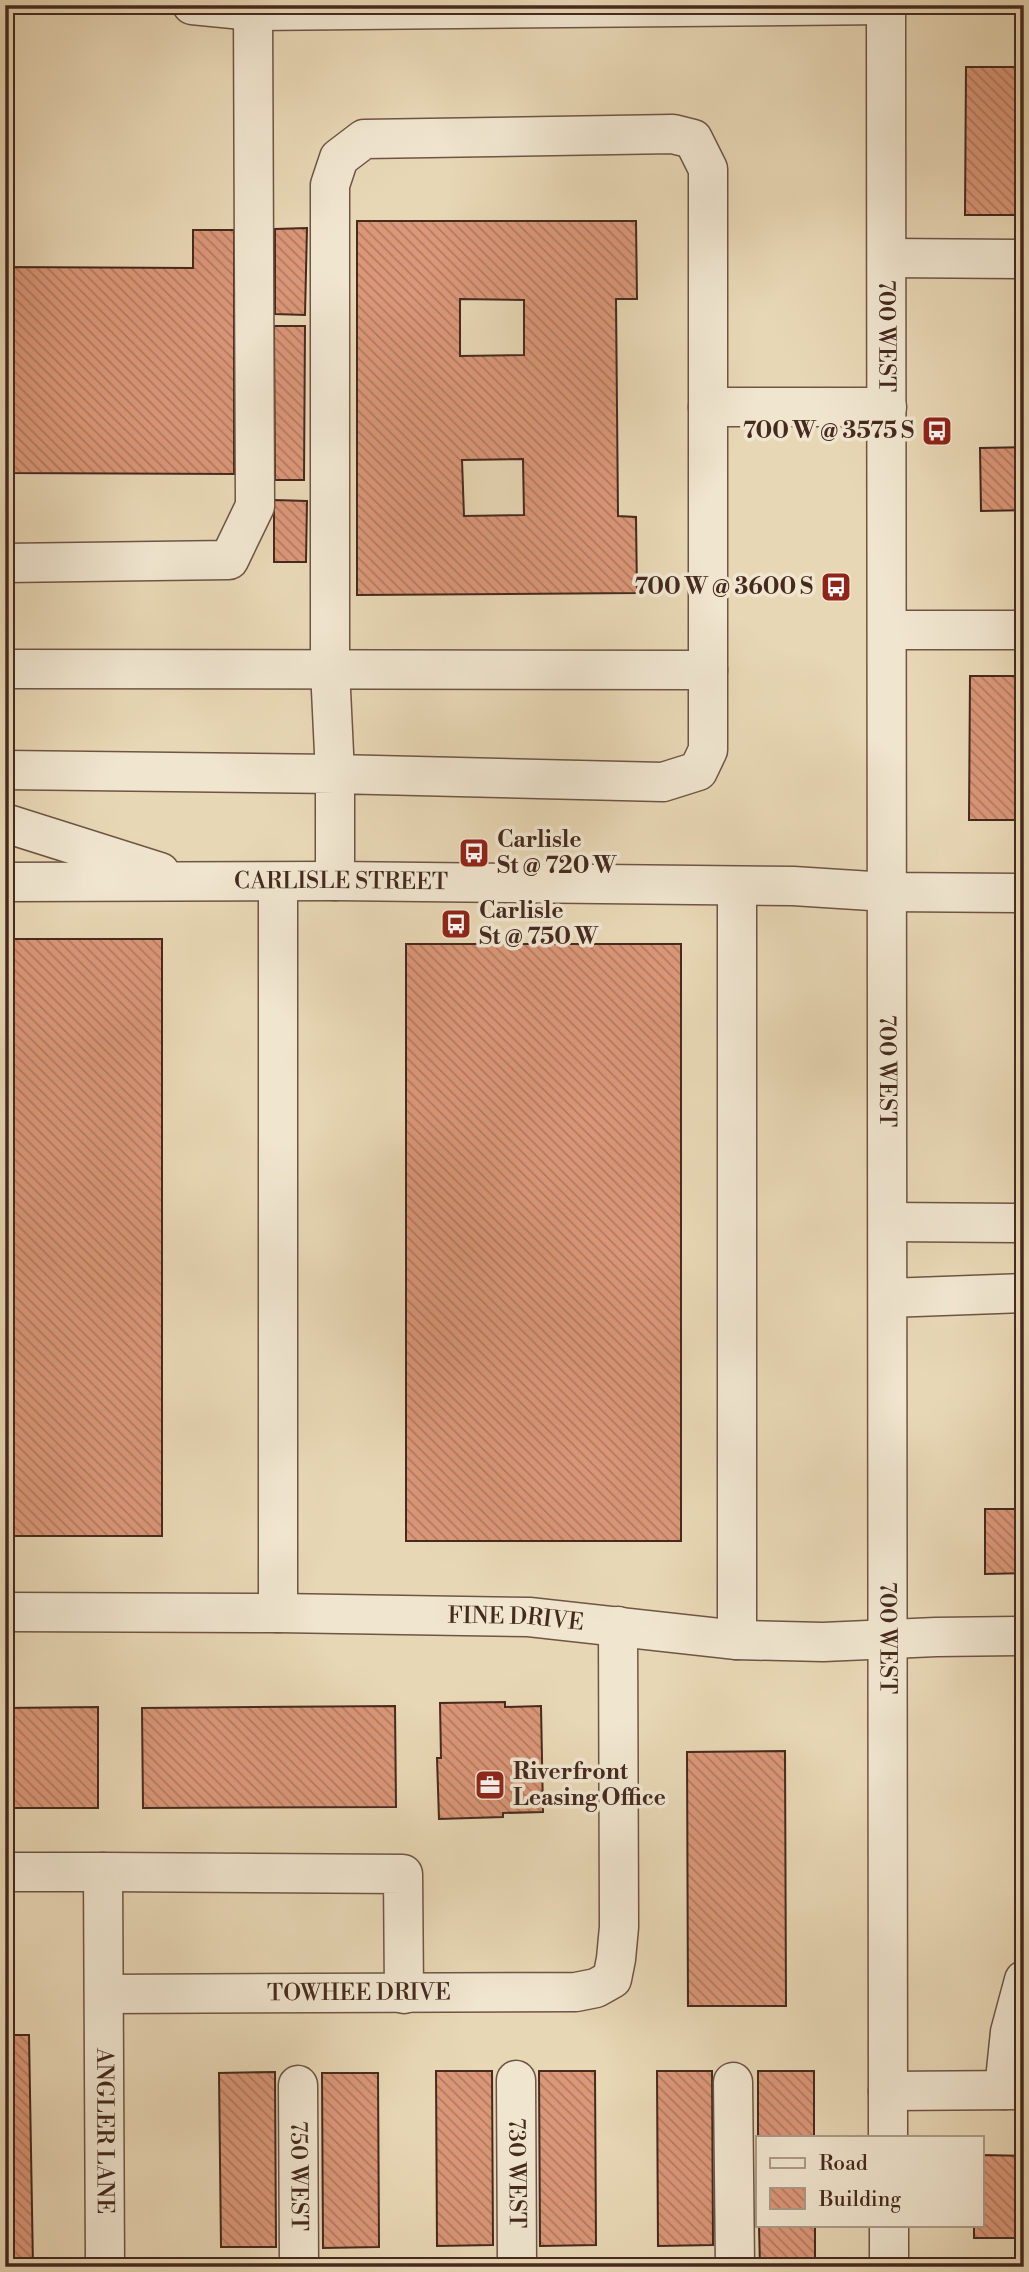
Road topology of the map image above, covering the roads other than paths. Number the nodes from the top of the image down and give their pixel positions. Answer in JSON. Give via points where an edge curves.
{"nodes":[{"id":1,"x":192,"y":5,"type":"edge"},
{"id":2,"x":886,"y":5,"type":"edge"},
{"id":3,"x":253,"y":11,"type":"junction"},
{"id":4,"x":888,"y":258,"type":"junction"},
{"id":5,"x":1024,"y":259,"type":"edge"},
{"id":6,"x":708,"y":407,"type":"junction"},
{"id":7,"x":887,"y":407,"type":"junction"},
{"id":8,"x":5,"y":563,"type":"edge"},
{"id":9,"x":887,"y":630,"type":"junction"},
{"id":10,"x":1024,"y":630,"type":"edge"},
{"id":11,"x":5,"y":669,"type":"edge"},
{"id":12,"x":330,"y":669,"type":"junction"},
{"id":13,"x":708,"y":670,"type":"junction"},
{"id":14,"x":5,"y":770,"type":"edge"},
{"id":15,"x":335,"y":774,"type":"junction"},
{"id":16,"x":5,"y":823,"type":"edge"},
{"id":17,"x":335,"y":881,"type":"junction"},
{"id":18,"x":5,"y":882,"type":"edge"},
{"id":19,"x":278,"y":882,"type":"junction"},
{"id":20,"x":196,"y":883,"type":"junction"},
{"id":21,"x":737,"y":886,"type":"junction"},
{"id":22,"x":887,"y":892,"type":"junction"},
{"id":23,"x":1024,"y":893,"type":"edge"},
{"id":24,"x":888,"y":1222,"type":"junction"},
{"id":25,"x":1024,"y":1223,"type":"edge"},
{"id":26,"x":1024,"y":1293,"type":"edge"},
{"id":27,"x":888,"y":1298,"type":"junction"},
{"id":28,"x":5,"y":1612,"type":"edge"},
{"id":29,"x":278,"y":1613,"type":"junction"},
{"id":30,"x":618,"y":1626,"type":"junction"},
{"id":31,"x":1024,"y":1636,"type":"edge"},
{"id":32,"x":887,"y":1639,"type":"junction"},
{"id":33,"x":737,"y":1640,"type":"junction"},
{"id":34,"x":5,"y":1872,"type":"edge"},
{"id":35,"x":103,"y":1872,"type":"junction"},
{"id":36,"x":1024,"y":1980,"type":"edge"},
{"id":37,"x":104,"y":1994,"type":"junction"},
{"id":38,"x":404,"y":1994,"type":"junction"},
{"id":39,"x":516,"y":2080,"type":"dead end"},
{"id":40,"x":733,"y":2082,"type":"dead end"},
{"id":41,"x":298,"y":2085,"type":"dead end"},
{"id":42,"x":1014,"y":2090,"type":"edge"},
{"id":43,"x":888,"y":2091,"type":"junction"},
{"id":44,"x":888,"y":2136,"type":"edge"},
{"id":45,"x":888,"y":2226,"type":"edge"},
{"id":46,"x":105,"y":2267,"type":"edge"},
{"id":47,"x":299,"y":2267,"type":"edge"},
{"id":48,"x":517,"y":2267,"type":"edge"},
{"id":49,"x":734,"y":2267,"type":"edge"},
{"id":50,"x":889,"y":2267,"type":"edge"}],
"edges":[{"from":1,"to":3,"type":"street"},
{"from":2,"to":3,"type":"street"},
{"from":2,"to":4,"type":"street","name":"700 WEST"},
{"from":3,"to":8,"type":"street","via":[[255,506],[229,561]]},
{"from":4,"to":5,"type":"street"},
{"from":4,"to":7,"type":"street","name":"700 WEST"},
{"from":6,"to":7,"type":"street"},
{"from":6,"to":12,"type":"street","via":[[708,169],[693,139],[673,134],[364,139],[339,158],[330,185]]},
{"from":6,"to":13,"type":"street"},
{"from":7,"to":9,"type":"street","name":"700 WEST"},
{"from":9,"to":10,"type":"street"},
{"from":9,"to":22,"type":"street","name":"700 WEST"},
{"from":11,"to":12,"type":"street"},
{"from":12,"to":13,"type":"street"},
{"from":12,"to":15,"type":"street"},
{"from":13,"to":15,"type":"street","via":[[708,750],[698,771],[663,782]]},
{"from":14,"to":15,"type":"street"},
{"from":15,"to":17,"type":"street"},
{"from":16,"to":20,"type":"street"},
{"from":17,"to":19,"type":"street","name":"CARLISLE STREET"},
{"from":17,"to":21,"type":"street","name":"CARLISLE STREET"},
{"from":18,"to":20,"type":"street","name":"CARLISLE STREET"},
{"from":19,"to":20,"type":"street","name":"CARLISLE STREET"},
{"from":19,"to":29,"type":"street"},
{"from":21,"to":22,"type":"street","name":"CARLISLE STREET"},
{"from":21,"to":33,"type":"street"},
{"from":22,"to":23,"type":"street","name":"CARLISLE STREET"},
{"from":22,"to":24,"type":"street","name":"700 WEST"},
{"from":24,"to":25,"type":"street"},
{"from":24,"to":27,"type":"street","name":"700 WEST"},
{"from":26,"to":27,"type":"street"},
{"from":27,"to":32,"type":"street","name":"700 WEST"},
{"from":28,"to":29,"type":"street","name":"FINE DRIVE"},
{"from":29,"to":30,"type":"street","name":"FINE DRIVE","via":[[529,1617]]},
{"from":30,"to":33,"type":"street","name":"FINE DRIVE"},
{"from":30,"to":38,"type":"street","name":"TOWHEE DRIVE","via":[[618,1927],[612,1979],[576,1992]]},
{"from":31,"to":32,"type":"street","name":"FINE DRIVE"},
{"from":32,"to":33,"type":"street","name":"FINE DRIVE"},
{"from":32,"to":43,"type":"street","name":"700 WEST"},
{"from":34,"to":35,"type":"street"},
{"from":35,"to":37,"type":"street","name":"ANGLER LANE"},
{"from":35,"to":38,"type":"street","via":[[403,1874]]},
{"from":36,"to":42,"type":"street","via":[[1010,2032]]},
{"from":37,"to":38,"type":"street","name":"TOWHEE DRIVE"},
{"from":37,"to":46,"type":"street","name":"ANGLER LANE"},
{"from":39,"to":48,"type":"street","name":"730 WEST"},
{"from":40,"to":49,"type":"street"},
{"from":41,"to":47,"type":"street","name":"750 WEST"},
{"from":42,"to":43,"type":"street"},
{"from":43,"to":44,"type":"street","name":"700 WEST"},
{"from":45,"to":50,"type":"street"}]}
